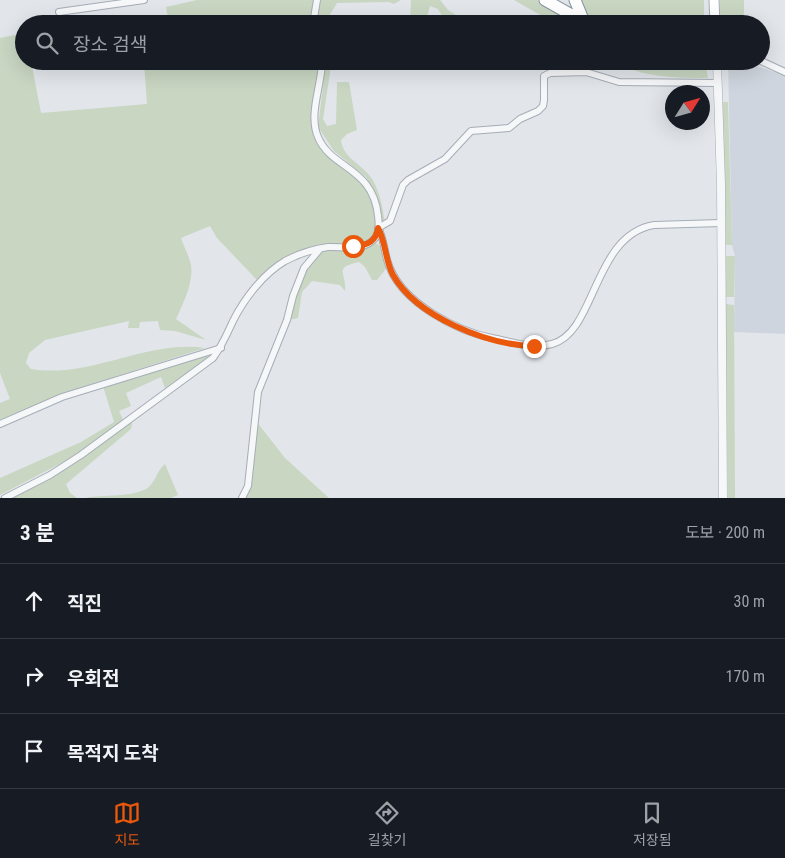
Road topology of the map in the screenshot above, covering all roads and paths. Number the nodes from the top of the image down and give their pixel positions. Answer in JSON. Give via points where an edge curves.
{"nodes":[{"id":1,"x":144,"y":0,"type":"edge"},
{"id":2,"x":317,"y":0,"type":"edge"},
{"id":3,"x":545,"y":0,"type":"edge"},
{"id":4,"x":575,"y":0,"type":"edge"},
{"id":5,"x":714,"y":0,"type":"edge"},
{"id":6,"x":59,"y":12,"type":"dead end"},
{"id":7,"x":314,"y":15,"type":"edge"},
{"id":8,"x":572,"y":15,"type":"edge"},
{"id":9,"x":582,"y":15,"type":"edge"},
{"id":10,"x":715,"y":15,"type":"edge"},
{"id":11,"x":770,"y":65,"type":"edge"},
{"id":12,"x":321,"y":70,"type":"edge"},
{"id":13,"x":717,"y":70,"type":"edge"},
{"id":14,"x":785,"y":72,"type":"edge"},
{"id":15,"x":718,"y":83,"type":"junction"},
{"id":16,"x":722,"y":223,"type":"junction"},
{"id":17,"x":378,"y":228,"type":"junction"},
{"id":18,"x":320,"y":249,"type":"junction"},
{"id":19,"x":221,"y":348,"type":"junction"},
{"id":20,"x":0,"y":424,"type":"edge"},
{"id":21,"x":5,"y":498,"type":"edge"},
{"id":22,"x":242,"y":498,"type":"edge"},
{"id":23,"x":723,"y":498,"type":"edge"}],
"edges":[{"from":1,"to":6,"type":"street"},
{"from":2,"to":7,"type":"street"},
{"from":3,"to":8,"type":"highway"},
{"from":4,"to":9,"type":"highway"},
{"from":5,"to":10,"type":"main road"},
{"from":11,"to":14,"type":"street"},
{"from":12,"to":17,"type":"street","via":[[315,124],[318,138],[368,186],[377,208]]},
{"from":13,"to":15,"type":"street"},
{"from":15,"to":16,"type":"street"},
{"from":15,"to":17,"type":"street","via":[[619,82],[586,72],[550,73],[544,76],[543,106],[538,111],[509,128],[471,131],[445,159],[402,185],[390,221]]},
{"from":16,"to":17,"type":"street","via":[[654,225],[631,233],[610,258],[572,328],[561,340],[540,346],[476,335],[425,310],[394,276]]},
{"from":16,"to":23,"type":"street"},
{"from":17,"to":18,"type":"street","via":[[374,238],[365,246]]},
{"from":18,"to":19,"type":"street","via":[[286,260],[269,273],[234,319]]},
{"from":18,"to":22,"type":"street","via":[[304,268],[258,392],[248,486]]},
{"from":19,"to":20,"type":"street","via":[[62,397]]},
{"from":19,"to":21,"type":"street","via":[[213,358],[81,455]]}]}
